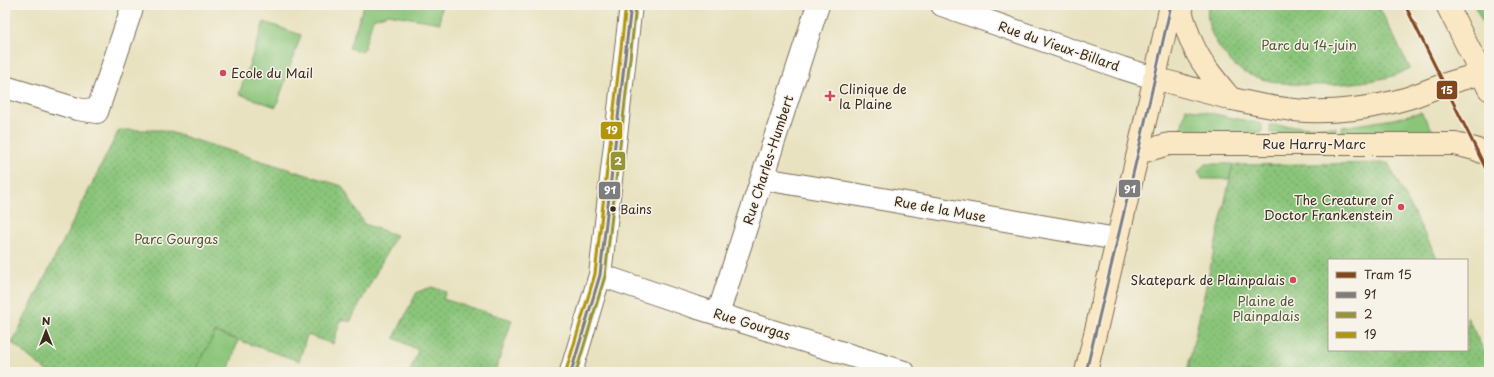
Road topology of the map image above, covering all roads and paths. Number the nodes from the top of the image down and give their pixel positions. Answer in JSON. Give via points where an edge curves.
{"nodes":[{"id":1,"x":133,"y":5,"type":"edge"},
{"id":2,"x":631,"y":5,"type":"edge"},
{"id":3,"x":818,"y":5,"type":"edge"},
{"id":4,"x":942,"y":5,"type":"edge"},
{"id":5,"x":1171,"y":5,"type":"edge"},
{"id":6,"x":1179,"y":5,"type":"edge"},
{"id":7,"x":1447,"y":5,"type":"edge"},
{"id":8,"x":1154,"y":78,"type":"junction"},
{"id":9,"x":1486,"y":78,"type":"edge"},
{"id":10,"x":5,"y":87,"type":"edge"},
{"id":11,"x":1231,"y":98,"type":"junction"},
{"id":12,"x":1138,"y":153,"type":"junction"},
{"id":13,"x":1489,"y":155,"type":"edge"},
{"id":14,"x":764,"y":176,"type":"junction"},
{"id":15,"x":1117,"y":239,"type":"junction"},
{"id":16,"x":600,"y":275,"type":"junction"},
{"id":17,"x":718,"y":314,"type":"junction"},
{"id":18,"x":571,"y":372,"type":"edge"},
{"id":19,"x":904,"y":372,"type":"edge"},
{"id":20,"x":1086,"y":372,"type":"edge"}],
"edges":[{"from":1,"to":10,"type":"street","via":[[97,112],[77,109]]},
{"from":2,"to":16,"type":"street"},
{"from":3,"to":14,"type":"street","name":"Rue Charles-Humbert"},
{"from":4,"to":8,"type":"street","name":"Rue du Vieux-Billard"},
{"from":5,"to":8,"type":"main road"},
{"from":6,"to":11,"type":"main road","via":[[1197,53],[1210,74]]},
{"from":7,"to":9,"type":"main road"},
{"from":8,"to":11,"type":"main road"},
{"from":8,"to":12,"type":"main road"},
{"from":9,"to":11,"type":"main road","via":[[1361,108],[1296,110]]},
{"from":12,"to":13,"type":"main road","name":"Rue Harry-Marc","via":[[1168,144],[1455,144],[1475,148]]},
{"from":12,"to":15,"type":"main road"},
{"from":14,"to":15,"type":"street","name":"Rue de la Muse","via":[[776,181]]},
{"from":14,"to":17,"type":"street","name":"Rue Charles-Humbert"},
{"from":15,"to":20,"type":"main road"},
{"from":16,"to":17,"type":"street","name":"Rue Gourgas"},
{"from":16,"to":18,"type":"street"},
{"from":17,"to":19,"type":"street","name":"Rue Gourgas"}]}
